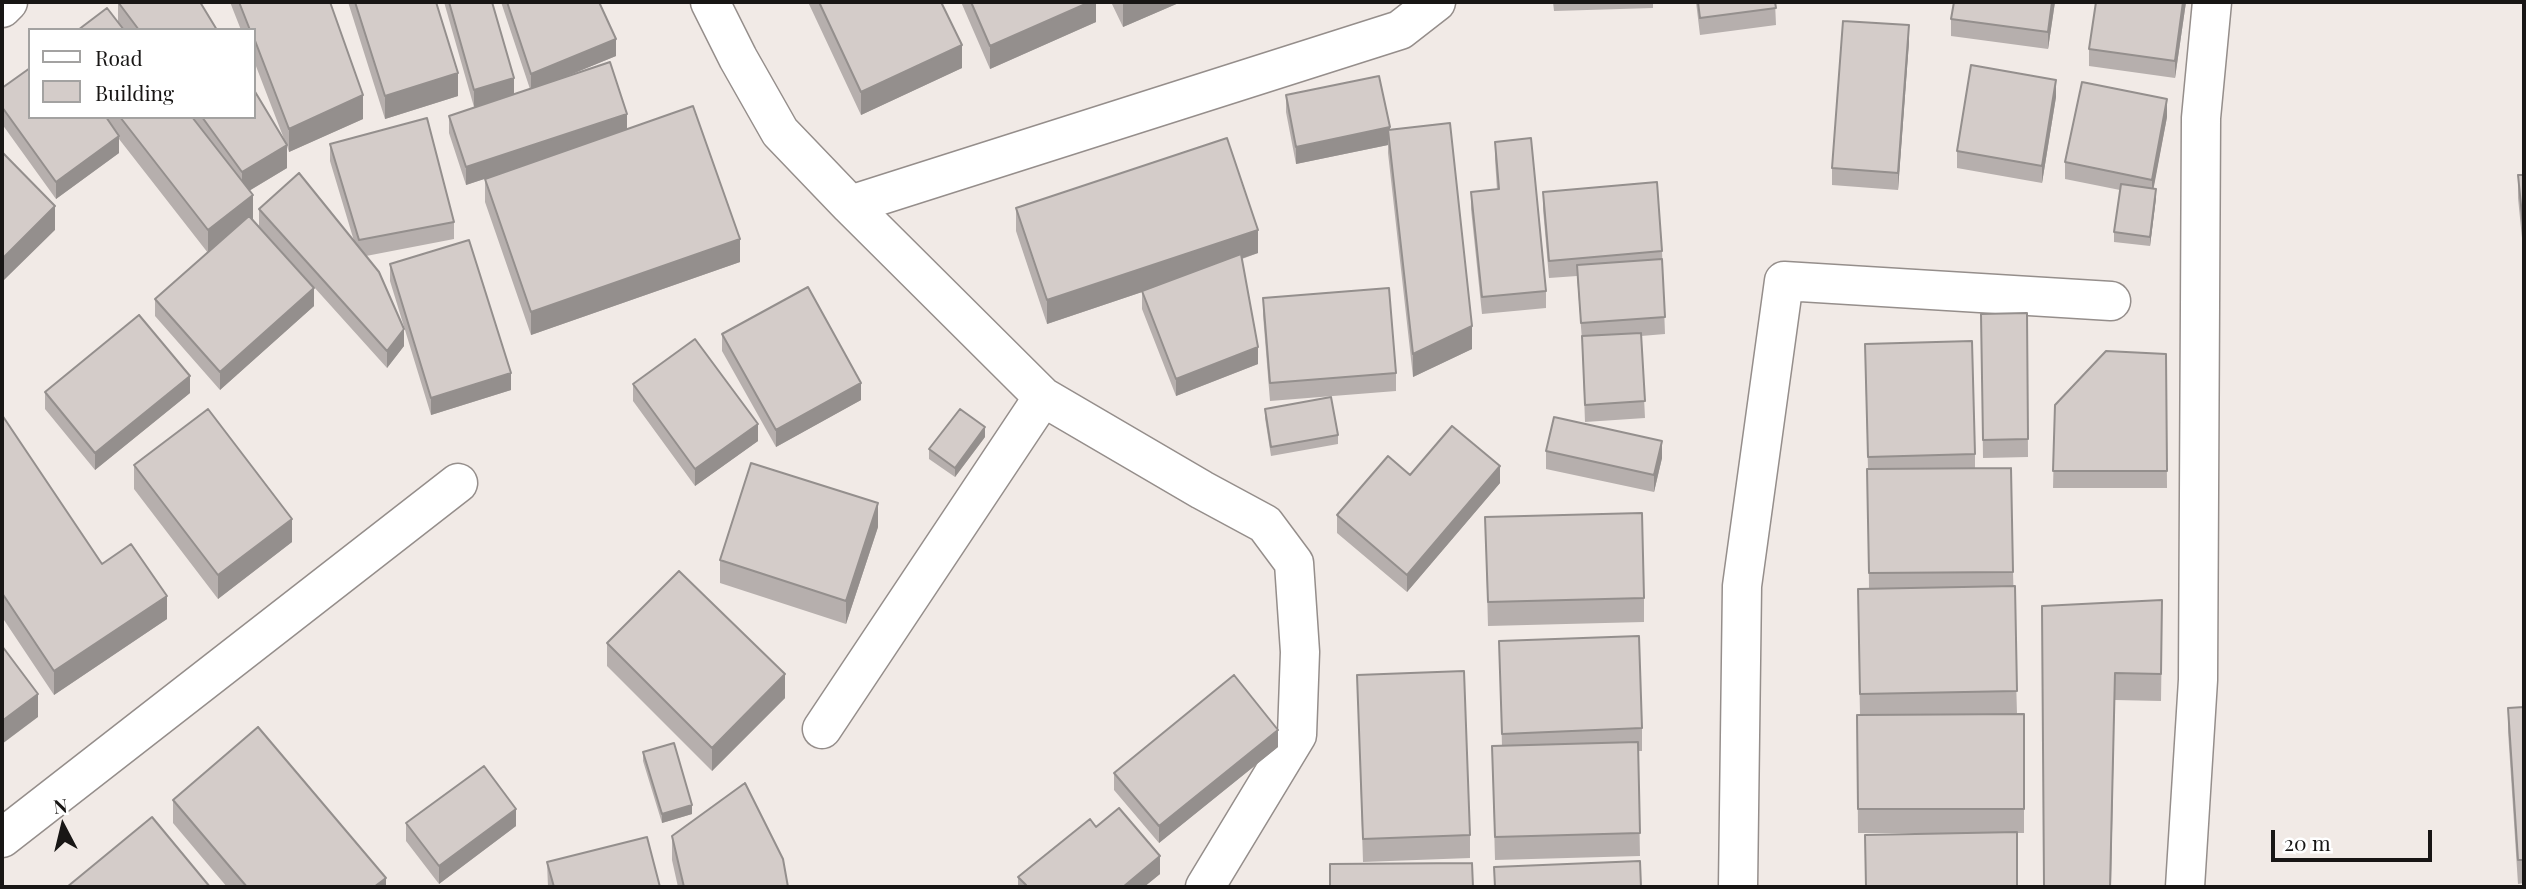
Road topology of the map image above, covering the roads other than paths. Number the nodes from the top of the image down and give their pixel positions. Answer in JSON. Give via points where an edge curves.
{"nodes":[{"id":1,"x":8,"y":2,"type":"edge"},
{"id":2,"x":710,"y":2,"type":"edge"},
{"id":3,"x":1436,"y":2,"type":"edge"},
{"id":4,"x":2212,"y":2,"type":"edge"},
{"id":5,"x":2,"y":8,"type":"edge"},
{"id":6,"x":850,"y":205,"type":"junction"},
{"id":7,"x":2111,"y":301,"type":"dead end"},
{"id":8,"x":1043,"y":397,"type":"junction"},
{"id":9,"x":458,"y":483,"type":"dead end"},
{"id":10,"x":822,"y":729,"type":"dead end"},
{"id":11,"x":2,"y":838,"type":"edge"},
{"id":12,"x":1205,"y":887,"type":"edge"},
{"id":13,"x":1738,"y":887,"type":"edge"},
{"id":14,"x":2185,"y":887,"type":"edge"}],
"edges":[{"from":1,"to":5,"type":"street"},
{"from":2,"to":6,"type":"street","via":[[780,132]]},
{"from":3,"to":6,"type":"street","via":[[1400,30]]},
{"from":4,"to":14,"type":"street","via":[[2201,118],[2198,680]]},
{"from":6,"to":8,"type":"street"},
{"from":7,"to":13,"type":"street","via":[[1784,281],[1741,586]]},
{"from":8,"to":10,"type":"street"},
{"from":8,"to":12,"type":"street","via":[[1265,524],[1294,563],[1300,652],[1297,735]]},
{"from":9,"to":11,"type":"street"}]}
